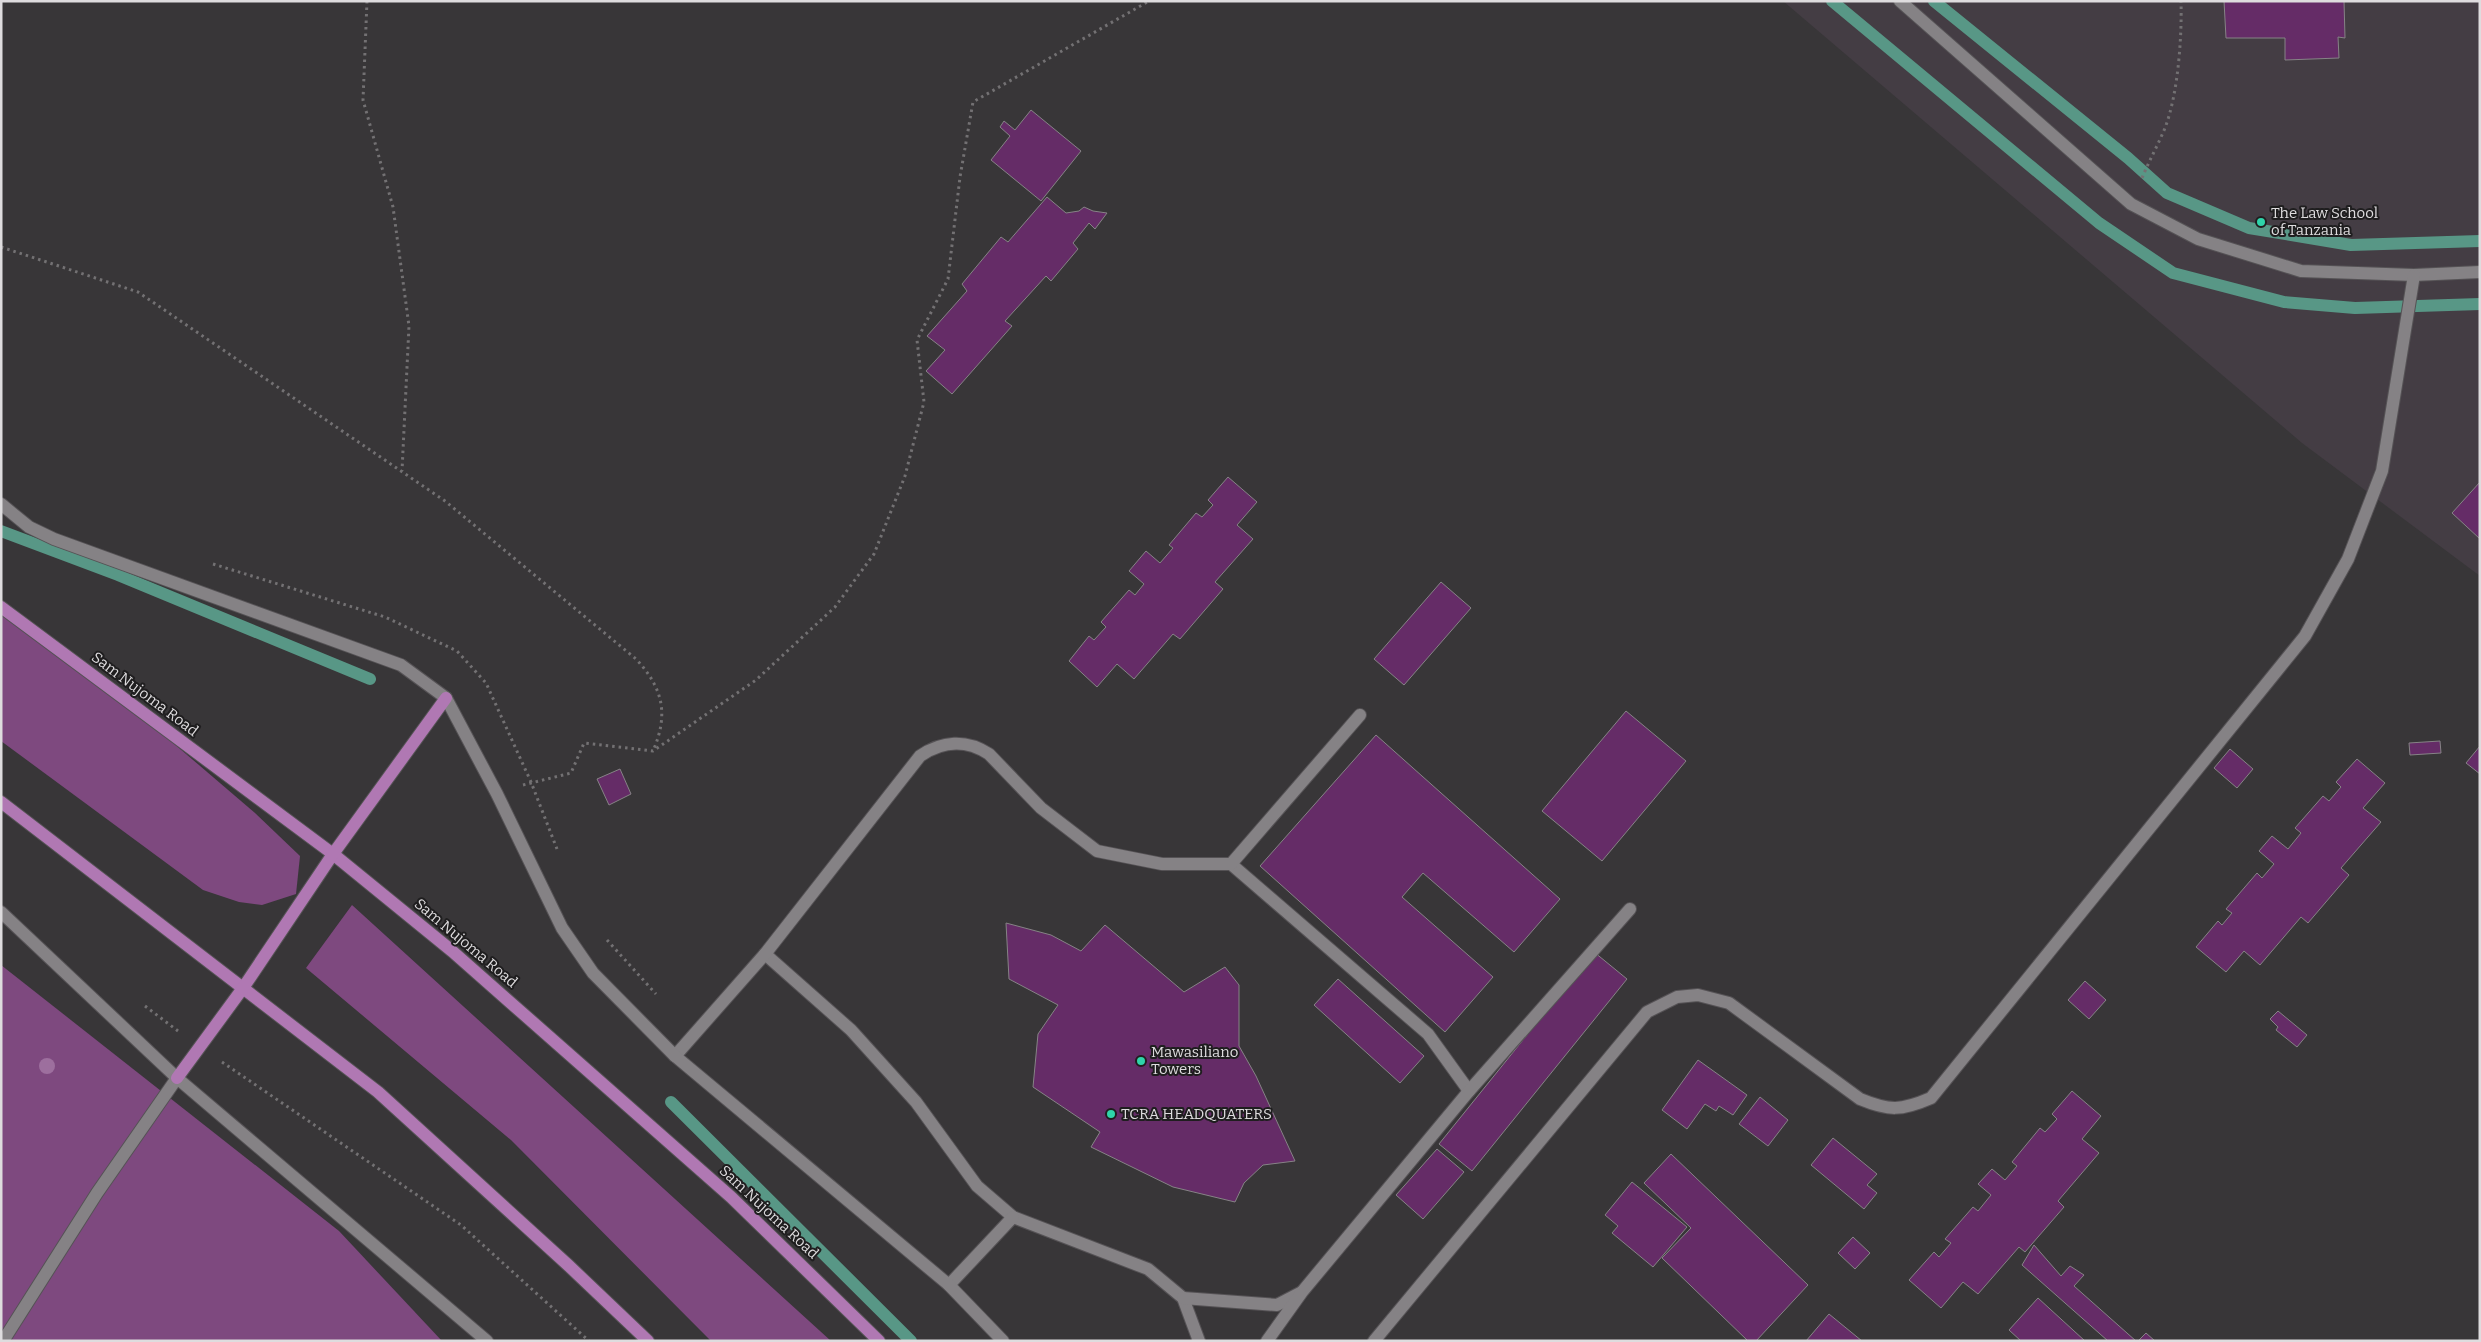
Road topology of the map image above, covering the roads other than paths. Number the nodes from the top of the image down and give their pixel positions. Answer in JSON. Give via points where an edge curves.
{"nodes":[{"id":1,"x":1900,"y":1,"type":"edge"},
{"id":2,"x":2480,"y":272,"type":"edge"},
{"id":3,"x":2414,"y":275,"type":"junction"},
{"id":4,"x":1,"y":504,"type":"edge"},
{"id":5,"x":1,"y":607,"type":"edge"},
{"id":6,"x":446,"y":698,"type":"junction"},
{"id":7,"x":1360,"y":715,"type":"dead end"},
{"id":8,"x":1,"y":802,"type":"edge"},
{"id":9,"x":333,"y":854,"type":"junction"},
{"id":10,"x":1230,"y":864,"type":"junction"},
{"id":11,"x":1630,"y":908,"type":"dead end"},
{"id":12,"x":1,"y":912,"type":"edge"},
{"id":13,"x":765,"y":954,"type":"junction"},
{"id":14,"x":244,"y":988,"type":"junction"},
{"id":15,"x":676,"y":1056,"type":"junction"},
{"id":16,"x":177,"y":1078,"type":"junction"},
{"id":17,"x":1469,"y":1091,"type":"junction"},
{"id":18,"x":1013,"y":1217,"type":"junction"},
{"id":19,"x":949,"y":1285,"type":"junction"},
{"id":20,"x":1302,"y":1292,"type":"junction"},
{"id":21,"x":1183,"y":1298,"type":"junction"},
{"id":22,"x":2,"y":1341,"type":"edge"},
{"id":23,"x":487,"y":1341,"type":"edge"},
{"id":24,"x":648,"y":1341,"type":"edge"},
{"id":25,"x":879,"y":1341,"type":"edge"},
{"id":26,"x":1003,"y":1341,"type":"edge"},
{"id":27,"x":1199,"y":1341,"type":"edge"},
{"id":28,"x":1267,"y":1341,"type":"edge"},
{"id":29,"x":1374,"y":1341,"type":"edge"}],
"edges":[{"from":1,"to":3,"type":"street","via":[[2131,204],[2198,239],[2301,271]]},
{"from":2,"to":3,"type":"street"},
{"from":3,"to":29,"type":"street","via":[[2382,471],[2348,559],[2305,636],[1931,1098],[1909,1108],[1884,1109],[1860,1099],[1729,1003],[1698,995],[1677,997],[1647,1012]]},
{"from":4,"to":6,"type":"street","via":[[30,527],[54,539],[401,665]]},
{"from":5,"to":9,"type":"main road","name":"Sam Nujoma Road"},
{"from":6,"to":9,"type":"main road"},
{"from":6,"to":15,"type":"street","via":[[562,928],[593,973]]},
{"from":7,"to":10,"type":"street"},
{"from":8,"to":14,"type":"main road"},
{"from":9,"to":14,"type":"main road"},
{"from":9,"to":25,"type":"main road","name":"Sam Nujoma Road","via":[[452,951],[636,1112],[731,1197]]},
{"from":10,"to":13,"type":"street","via":[[1162,864],[1098,851],[1041,808],[989,754],[969,745],[942,744],[920,756]]},
{"from":10,"to":17,"type":"street","via":[[1428,1034]]},
{"from":11,"to":17,"type":"street"},
{"from":12,"to":16,"type":"street"},
{"from":13,"to":15,"type":"street"},
{"from":13,"to":18,"type":"street","via":[[851,1030],[916,1102],[977,1186]]},
{"from":14,"to":16,"type":"main road"},
{"from":14,"to":24,"type":"main road","via":[[378,1092]]},
{"from":15,"to":19,"type":"street"},
{"from":16,"to":22,"type":"street","via":[[97,1193]]},
{"from":16,"to":23,"type":"street"},
{"from":17,"to":20,"type":"street"},
{"from":18,"to":19,"type":"street"},
{"from":18,"to":21,"type":"street","via":[[1148,1269]]},
{"from":19,"to":26,"type":"street"},
{"from":20,"to":21,"type":"street","via":[[1277,1305]]},
{"from":20,"to":28,"type":"street"},
{"from":21,"to":27,"type":"street"}]}
